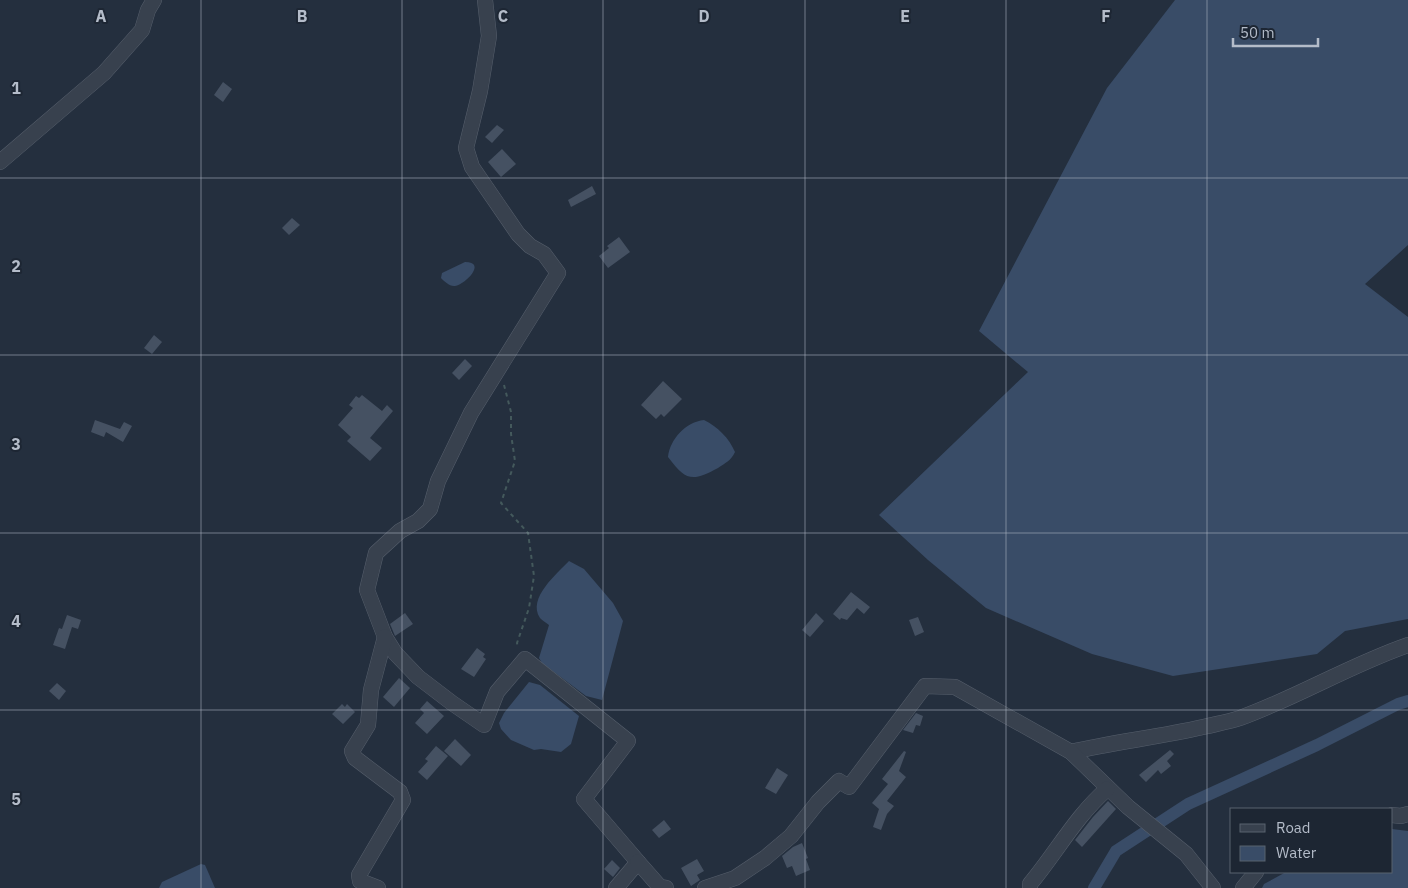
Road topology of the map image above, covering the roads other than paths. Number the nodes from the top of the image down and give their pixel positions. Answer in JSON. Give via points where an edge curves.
{"nodes":[{"id":1,"x":154,"y":0,"type":"edge"},
{"id":2,"x":485,"y":0,"type":"edge"},
{"id":3,"x":0,"y":162,"type":"edge"},
{"id":4,"x":385,"y":637,"type":"junction"},
{"id":5,"x":1408,"y":645,"type":"edge"},
{"id":6,"x":1071,"y":752,"type":"junction"},
{"id":7,"x":1107,"y":789,"type":"junction"},
{"id":8,"x":1393,"y":814,"type":"edge"},
{"id":9,"x":1408,"y":814,"type":"edge"},
{"id":10,"x":638,"y":862,"type":"junction"},
{"id":11,"x":1255,"y":873,"type":"edge"},
{"id":12,"x":378,"y":888,"type":"edge"},
{"id":13,"x":616,"y":888,"type":"edge"},
{"id":14,"x":662,"y":888,"type":"edge"},
{"id":15,"x":705,"y":888,"type":"edge"},
{"id":16,"x":1030,"y":888,"type":"edge"},
{"id":17,"x":1213,"y":888,"type":"edge"},
{"id":18,"x":1243,"y":888,"type":"edge"}],
"edges":[{"from":1,"to":3,"type":"street","via":[[142,30],[104,73]]},
{"from":2,"to":4,"type":"street","via":[[489,36],[466,148],[472,167],[518,234],[544,254],[558,273],[471,413],[438,480],[430,509],[376,553],[367,590]]},
{"from":4,"to":10,"type":"street","via":[[418,677],[484,725],[497,692],[525,659],[628,741],[584,799]]},
{"from":4,"to":12,"type":"street","via":[[371,690],[368,725],[352,751],[355,758],[400,792],[404,800],[359,875],[360,882]]},
{"from":5,"to":6,"type":"street","via":[[1238,719]]},
{"from":6,"to":7,"type":"street"},
{"from":6,"to":15,"type":"street","via":[[955,687],[925,686],[849,786],[839,781],[791,836],[765,858],[735,878]]},
{"from":7,"to":16,"type":"street","via":[[1070,830]]},
{"from":7,"to":17,"type":"street","via":[[1186,854]]},
{"from":8,"to":9,"type":"street"},
{"from":10,"to":13,"type":"street"},
{"from":10,"to":14,"type":"street"},
{"from":11,"to":18,"type":"street"}]}
